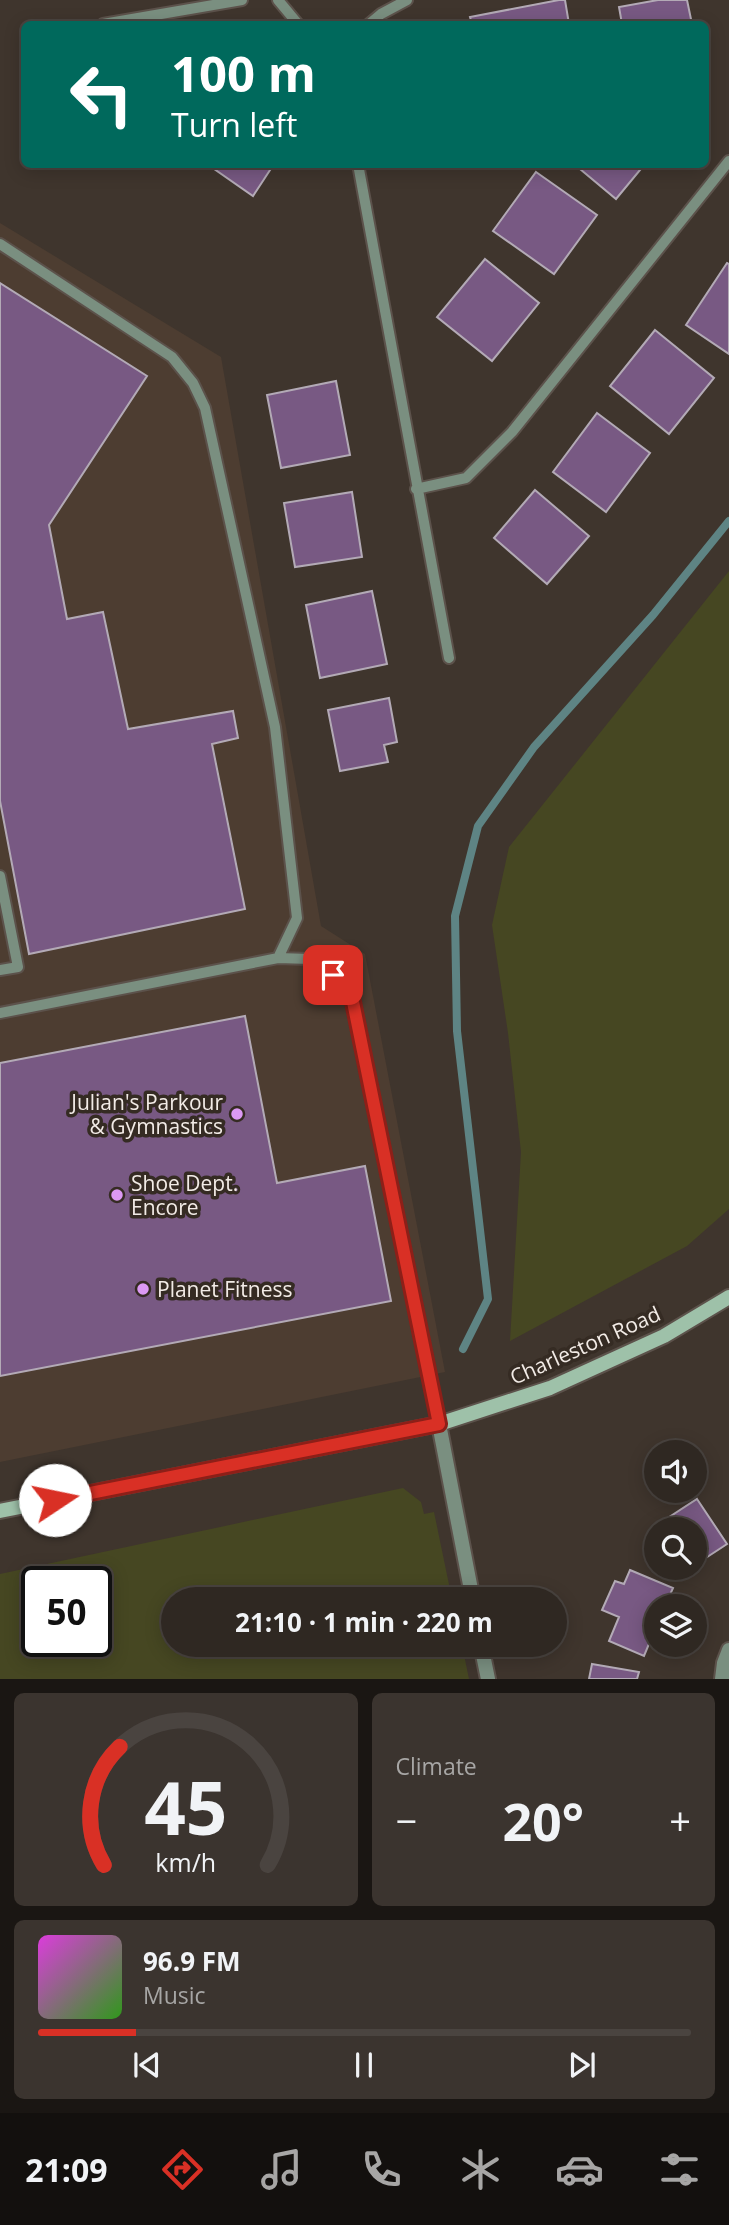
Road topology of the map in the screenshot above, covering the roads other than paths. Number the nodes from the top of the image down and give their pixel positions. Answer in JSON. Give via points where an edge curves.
{"nodes":[{"id":1,"x":242,"y":0,"type":"edge"},
{"id":2,"x":278,"y":0,"type":"edge"},
{"id":3,"x":407,"y":0,"type":"edge"},
{"id":4,"x":120,"y":21,"type":"edge"},
{"id":5,"x":296,"y":21,"type":"edge"},
{"id":6,"x":373,"y":21,"type":"edge"},
{"id":7,"x":729,"y":162,"type":"edge"},
{"id":8,"x":359,"y":168,"type":"edge"},
{"id":9,"x":0,"y":244,"type":"edge"},
{"id":10,"x":416,"y":489,"type":"junction"},
{"id":11,"x":449,"y":658,"type":"dead end"},
{"id":12,"x":0,"y":876,"type":"edge"},
{"id":13,"x":278,"y":958,"type":"junction"},
{"id":14,"x":0,"y":970,"type":"edge"},
{"id":15,"x":0,"y":1013,"type":"edge"},
{"id":16,"x":729,"y":1297,"type":"edge"},
{"id":17,"x":439,"y":1424,"type":"junction"},
{"id":18,"x":0,"y":1511,"type":"edge"},
{"id":19,"x":470,"y":1587,"type":"edge"},
{"id":20,"x":729,"y":1650,"type":"edge"},
{"id":21,"x":483,"y":1657,"type":"edge"},
{"id":22,"x":488,"y":1679,"type":"edge"},
{"id":23,"x":722,"y":1679,"type":"edge"}],
"edges":[{"from":1,"to":4,"type":"lane"},
{"from":2,"to":5,"type":"lane"},
{"from":3,"to":6,"type":"lane"},
{"from":7,"to":10,"type":"lane","via":[[512,432],[466,478]]},
{"from":8,"to":10,"type":"lane"},
{"from":9,"to":13,"type":"lane","via":[[172,357],[193,383],[205,408],[275,727],[297,918]]},
{"from":10,"to":11,"type":"lane"},
{"from":12,"to":14,"type":"lane","via":[[18,967]]},
{"from":13,"to":15,"type":"lane"},
{"from":13,"to":17,"type":"lane","via":[[310,959],[333,975],[352,997]]},
{"from":16,"to":17,"type":"main road","name":"Charleston Road","via":[[664,1336],[550,1388]]},
{"from":17,"to":18,"type":"main road","name":"Charleston Road"},
{"from":17,"to":19,"type":"street"},
{"from":20,"to":23,"type":"street"},
{"from":21,"to":22,"type":"street"}]}
